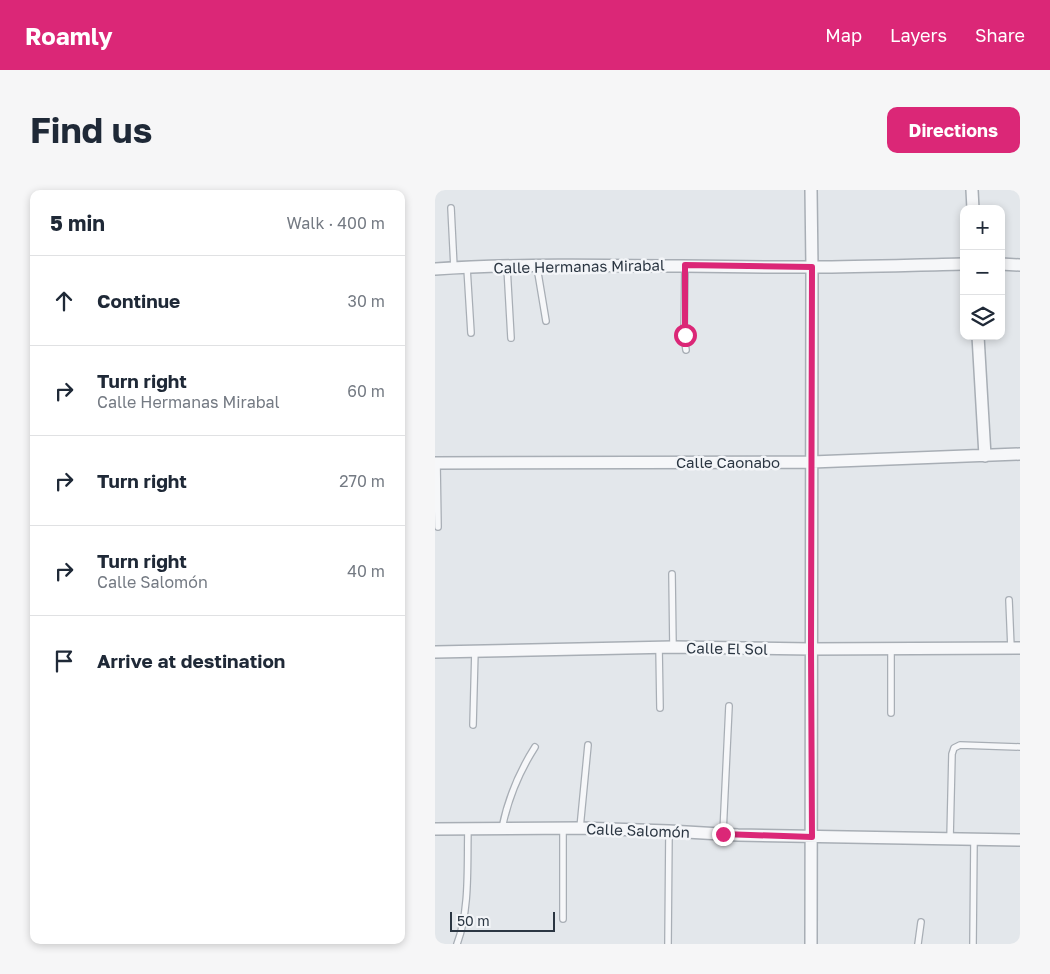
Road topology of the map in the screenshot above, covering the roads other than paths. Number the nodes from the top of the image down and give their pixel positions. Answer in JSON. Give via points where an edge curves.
{"nodes":[{"id":1,"x":811,"y":190,"type":"edge"},
{"id":2,"x":971,"y":190,"type":"edge"},
{"id":3,"x":973,"y":205,"type":"edge"},
{"id":4,"x":451,"y":208,"type":"dead end"},
{"id":5,"x":960,"y":264,"type":"edge"},
{"id":6,"x":1005,"y":264,"type":"edge"},
{"id":7,"x":685,"y":265,"type":"junction"},
{"id":8,"x":1020,"y":265,"type":"edge"},
{"id":9,"x":537,"y":266,"type":"junction"},
{"id":10,"x":507,"y":267,"type":"junction"},
{"id":11,"x":812,"y":267,"type":"junction"},
{"id":12,"x":454,"y":268,"type":"junction"},
{"id":13,"x":467,"y":268,"type":"junction"},
{"id":14,"x":435,"y":269,"type":"edge"},
{"id":15,"x":546,"y":321,"type":"dead end"},
{"id":16,"x":471,"y":333,"type":"dead end"},
{"id":17,"x":511,"y":338,"type":"dead end"},
{"id":18,"x":978,"y":340,"type":"edge"},
{"id":19,"x":686,"y":350,"type":"dead end"},
{"id":20,"x":1020,"y":454,"type":"edge"},
{"id":21,"x":985,"y":456,"type":"junction"},
{"id":22,"x":812,"y":462,"type":"junction"},
{"id":23,"x":436,"y":463,"type":"edge"},
{"id":24,"x":438,"y":527,"type":"dead end"},
{"id":25,"x":672,"y":574,"type":"dead end"},
{"id":26,"x":1009,"y":600,"type":"dead end"},
{"id":27,"x":659,"y":647,"type":"junction"},
{"id":28,"x":673,"y":647,"type":"junction"},
{"id":29,"x":1015,"y":648,"type":"edge"},
{"id":30,"x":811,"y":649,"type":"junction"},
{"id":31,"x":891,"y":649,"type":"junction"},
{"id":32,"x":475,"y":650,"type":"junction"},
{"id":33,"x":435,"y":652,"type":"edge"},
{"id":34,"x":729,"y":706,"type":"dead end"},
{"id":35,"x":660,"y":708,"type":"dead end"},
{"id":36,"x":891,"y":712,"type":"dead end"},
{"id":37,"x":473,"y":725,"type":"dead end"},
{"id":38,"x":588,"y":745,"type":"dead end"},
{"id":39,"x":535,"y":747,"type":"dead end"},
{"id":40,"x":1020,"y":747,"type":"edge"},
{"id":41,"x":502,"y":828,"type":"junction"},
{"id":42,"x":563,"y":828,"type":"junction"},
{"id":43,"x":579,"y":828,"type":"junction"},
{"id":44,"x":435,"y":829,"type":"edge"},
{"id":45,"x":468,"y":829,"type":"junction"},
{"id":46,"x":669,"y":831,"type":"junction"},
{"id":47,"x":723,"y":834,"type":"junction"},
{"id":48,"x":812,"y":837,"type":"junction"},
{"id":49,"x":950,"y":839,"type":"junction"},
{"id":50,"x":974,"y":840,"type":"junction"},
{"id":51,"x":1020,"y":840,"type":"edge"},
{"id":52,"x":563,"y":919,"type":"dead end"},
{"id":53,"x":921,"y":922,"type":"dead end"},
{"id":54,"x":457,"y":944,"type":"edge"},
{"id":55,"x":668,"y":944,"type":"edge"},
{"id":56,"x":811,"y":944,"type":"edge"},
{"id":57,"x":918,"y":944,"type":"edge"},
{"id":58,"x":973,"y":944,"type":"edge"}],
"edges":[{"from":1,"to":11,"type":"street"},
{"from":2,"to":3,"type":"street"},
{"from":4,"to":12,"type":"lane"},
{"from":5,"to":11,"type":"street","name":"Calle Hermanas Mirabal"},
{"from":6,"to":8,"type":"street"},
{"from":7,"to":9,"type":"street","name":"Calle Hermanas Mirabal"},
{"from":7,"to":11,"type":"street","name":"Calle Hermanas Mirabal"},
{"from":7,"to":19,"type":"lane"},
{"from":9,"to":10,"type":"street","name":"Calle Hermanas Mirabal"},
{"from":9,"to":15,"type":"lane"},
{"from":10,"to":13,"type":"street","name":"Calle Hermanas Mirabal"},
{"from":10,"to":17,"type":"lane"},
{"from":11,"to":22,"type":"street"},
{"from":12,"to":13,"type":"street","name":"Calle Hermanas Mirabal"},
{"from":12,"to":14,"type":"street","name":"Calle Hermanas Mirabal"},
{"from":13,"to":16,"type":"lane"},
{"from":18,"to":21,"type":"street"},
{"from":20,"to":21,"type":"street","name":"Calle Caonabo"},
{"from":21,"to":22,"type":"street","name":"Calle Caonabo"},
{"from":22,"to":23,"type":"street","name":"Calle Caonabo"},
{"from":22,"to":30,"type":"street"},
{"from":23,"to":24,"type":"lane"},
{"from":25,"to":28,"type":"lane"},
{"from":26,"to":29,"type":"lane"},
{"from":27,"to":28,"type":"street","name":"Calle El Sol"},
{"from":27,"to":32,"type":"street","name":"Calle El Sol"},
{"from":27,"to":35,"type":"lane"},
{"from":28,"to":30,"type":"street","name":"Calle El Sol"},
{"from":29,"to":31,"type":"street","name":"Calle El Sol"},
{"from":30,"to":31,"type":"street","name":"Calle El Sol"},
{"from":30,"to":48,"type":"street"},
{"from":31,"to":36,"type":"lane"},
{"from":32,"to":33,"type":"street","name":"Calle El Sol"},
{"from":32,"to":37,"type":"lane"},
{"from":34,"to":47,"type":"lane"},
{"from":38,"to":43,"type":"lane"},
{"from":39,"to":41,"type":"lane","via":[[507,803]]},
{"from":40,"to":49,"type":"lane","via":[[960,745],[954,748]]},
{"from":41,"to":42,"type":"street","name":"Calle Salomón"},
{"from":41,"to":45,"type":"street","name":"Calle Salomón"},
{"from":42,"to":43,"type":"street","name":"Calle Salomón"},
{"from":42,"to":52,"type":"lane"},
{"from":43,"to":46,"type":"street","name":"Calle Salomón"},
{"from":44,"to":45,"type":"street","name":"Calle Salomón"},
{"from":45,"to":54,"type":"lane","via":[[464,914]]},
{"from":46,"to":47,"type":"street","name":"Calle Salomón"},
{"from":46,"to":55,"type":"lane"},
{"from":47,"to":48,"type":"street","name":"Calle Salomón"},
{"from":48,"to":49,"type":"street","name":"Calle Salomón"},
{"from":48,"to":56,"type":"street"},
{"from":49,"to":50,"type":"street","name":"Calle Salomón"},
{"from":50,"to":51,"type":"street","name":"Calle Salomón"},
{"from":50,"to":58,"type":"lane"},
{"from":53,"to":57,"type":"lane"}]}
